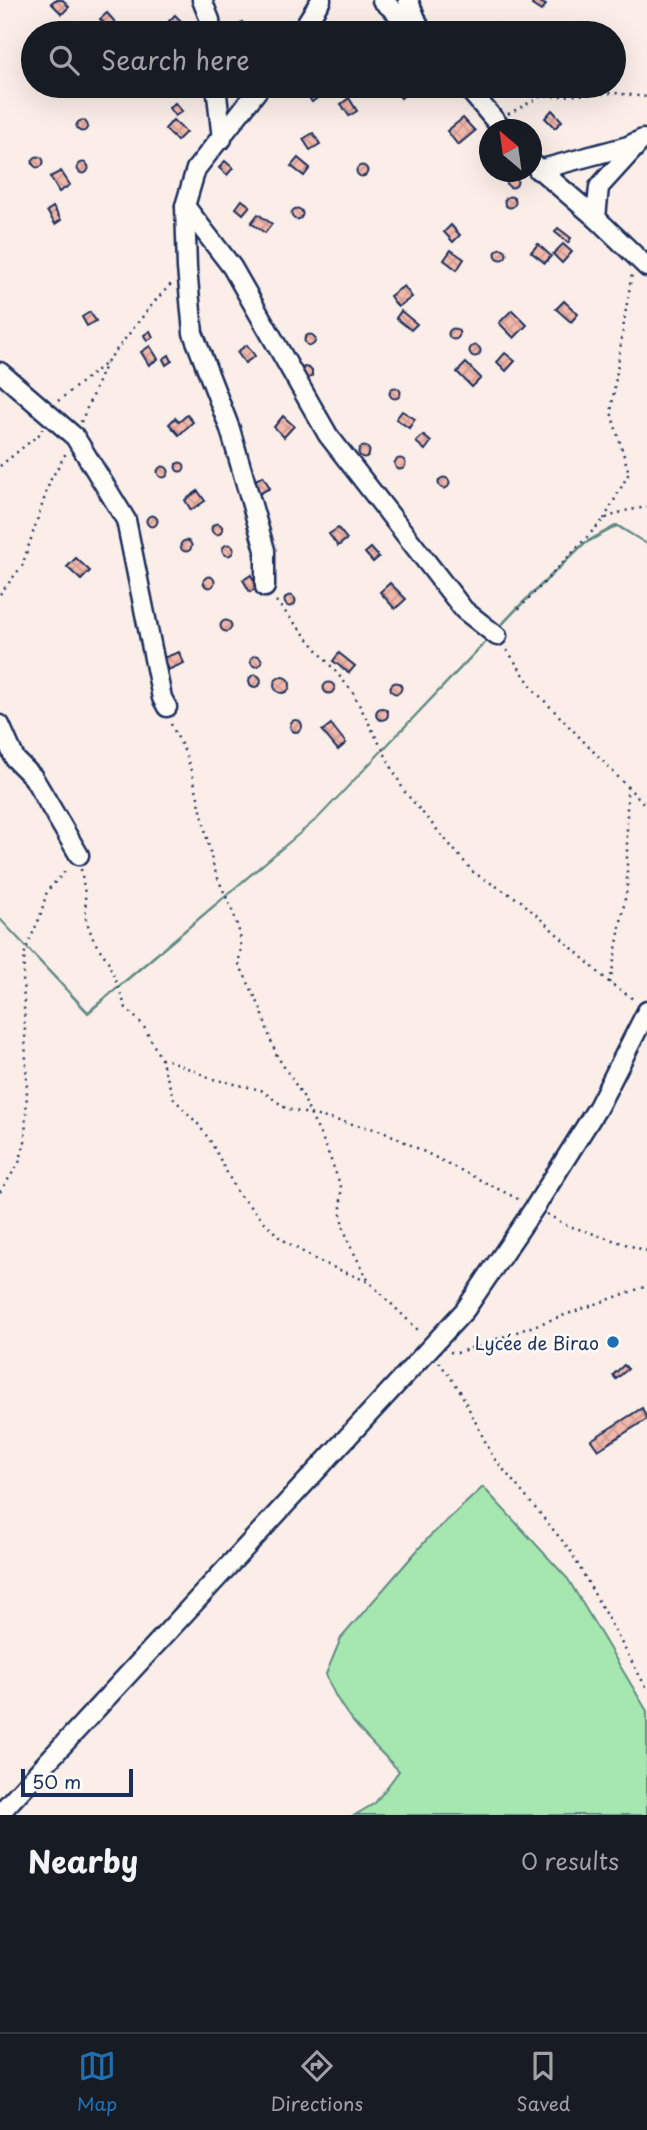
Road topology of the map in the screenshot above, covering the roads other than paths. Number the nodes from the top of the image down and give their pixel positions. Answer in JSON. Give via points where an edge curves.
{"nodes":[{"id":1,"x":202,"y":0,"type":"edge"},
{"id":2,"x":321,"y":0,"type":"edge"},
{"id":3,"x":382,"y":0,"type":"edge"},
{"id":4,"x":408,"y":0,"type":"edge"},
{"id":5,"x":210,"y":21,"type":"edge"},
{"id":6,"x":308,"y":21,"type":"edge"},
{"id":7,"x":407,"y":21,"type":"edge"},
{"id":8,"x":416,"y":21,"type":"edge"},
{"id":9,"x":217,"y":98,"type":"edge"},
{"id":10,"x":252,"y":98,"type":"edge"},
{"id":11,"x":476,"y":98,"type":"edge"},
{"id":12,"x":495,"y":119,"type":"edge"},
{"id":13,"x":645,"y":137,"type":"edge"},
{"id":14,"x":222,"y":139,"type":"junction"},
{"id":15,"x":542,"y":164,"type":"edge"},
{"id":16,"x":542,"y":172,"type":"edge"},
{"id":17,"x":185,"y":206,"type":"junction"},
{"id":18,"x":596,"y":218,"type":"junction"},
{"id":19,"x":641,"y":262,"type":"edge"},
{"id":20,"x":0,"y":372,"type":"edge"},
{"id":21,"x":265,"y":587,"type":"road end"},
{"id":22,"x":497,"y":636,"type":"road end"},
{"id":23,"x":167,"y":707,"type":"road end"},
{"id":24,"x":0,"y":725,"type":"edge"},
{"id":25,"x":79,"y":855,"type":"road end"},
{"id":26,"x":642,"y":1007,"type":"edge"},
{"id":27,"x":0,"y":1813,"type":"edge"}],
"edges":[{"from":1,"to":5,"type":"street"},
{"from":2,"to":6,"type":"street"},
{"from":3,"to":7,"type":"street"},
{"from":4,"to":8,"type":"street"},
{"from":9,"to":14,"type":"street"},
{"from":10,"to":14,"type":"street"},
{"from":11,"to":12,"type":"street"},
{"from":13,"to":15,"type":"street","via":[[628,146]]},
{"from":13,"to":18,"type":"street","via":[[600,187]]},
{"from":14,"to":17,"type":"street","via":[[196,169]]},
{"from":16,"to":18,"type":"street"},
{"from":17,"to":21,"type":"street","via":[[193,333],[234,442],[265,550]]},
{"from":17,"to":22,"type":"street","via":[[232,267],[328,435],[464,610]]},
{"from":18,"to":19,"type":"street"},
{"from":20,"to":23,"type":"street","via":[[75,437],[126,520]]},
{"from":24,"to":25,"type":"street","via":[[15,759],[33,777]]},
{"from":26,"to":27,"type":"street","via":[[598,1107],[465,1310]]}]}
